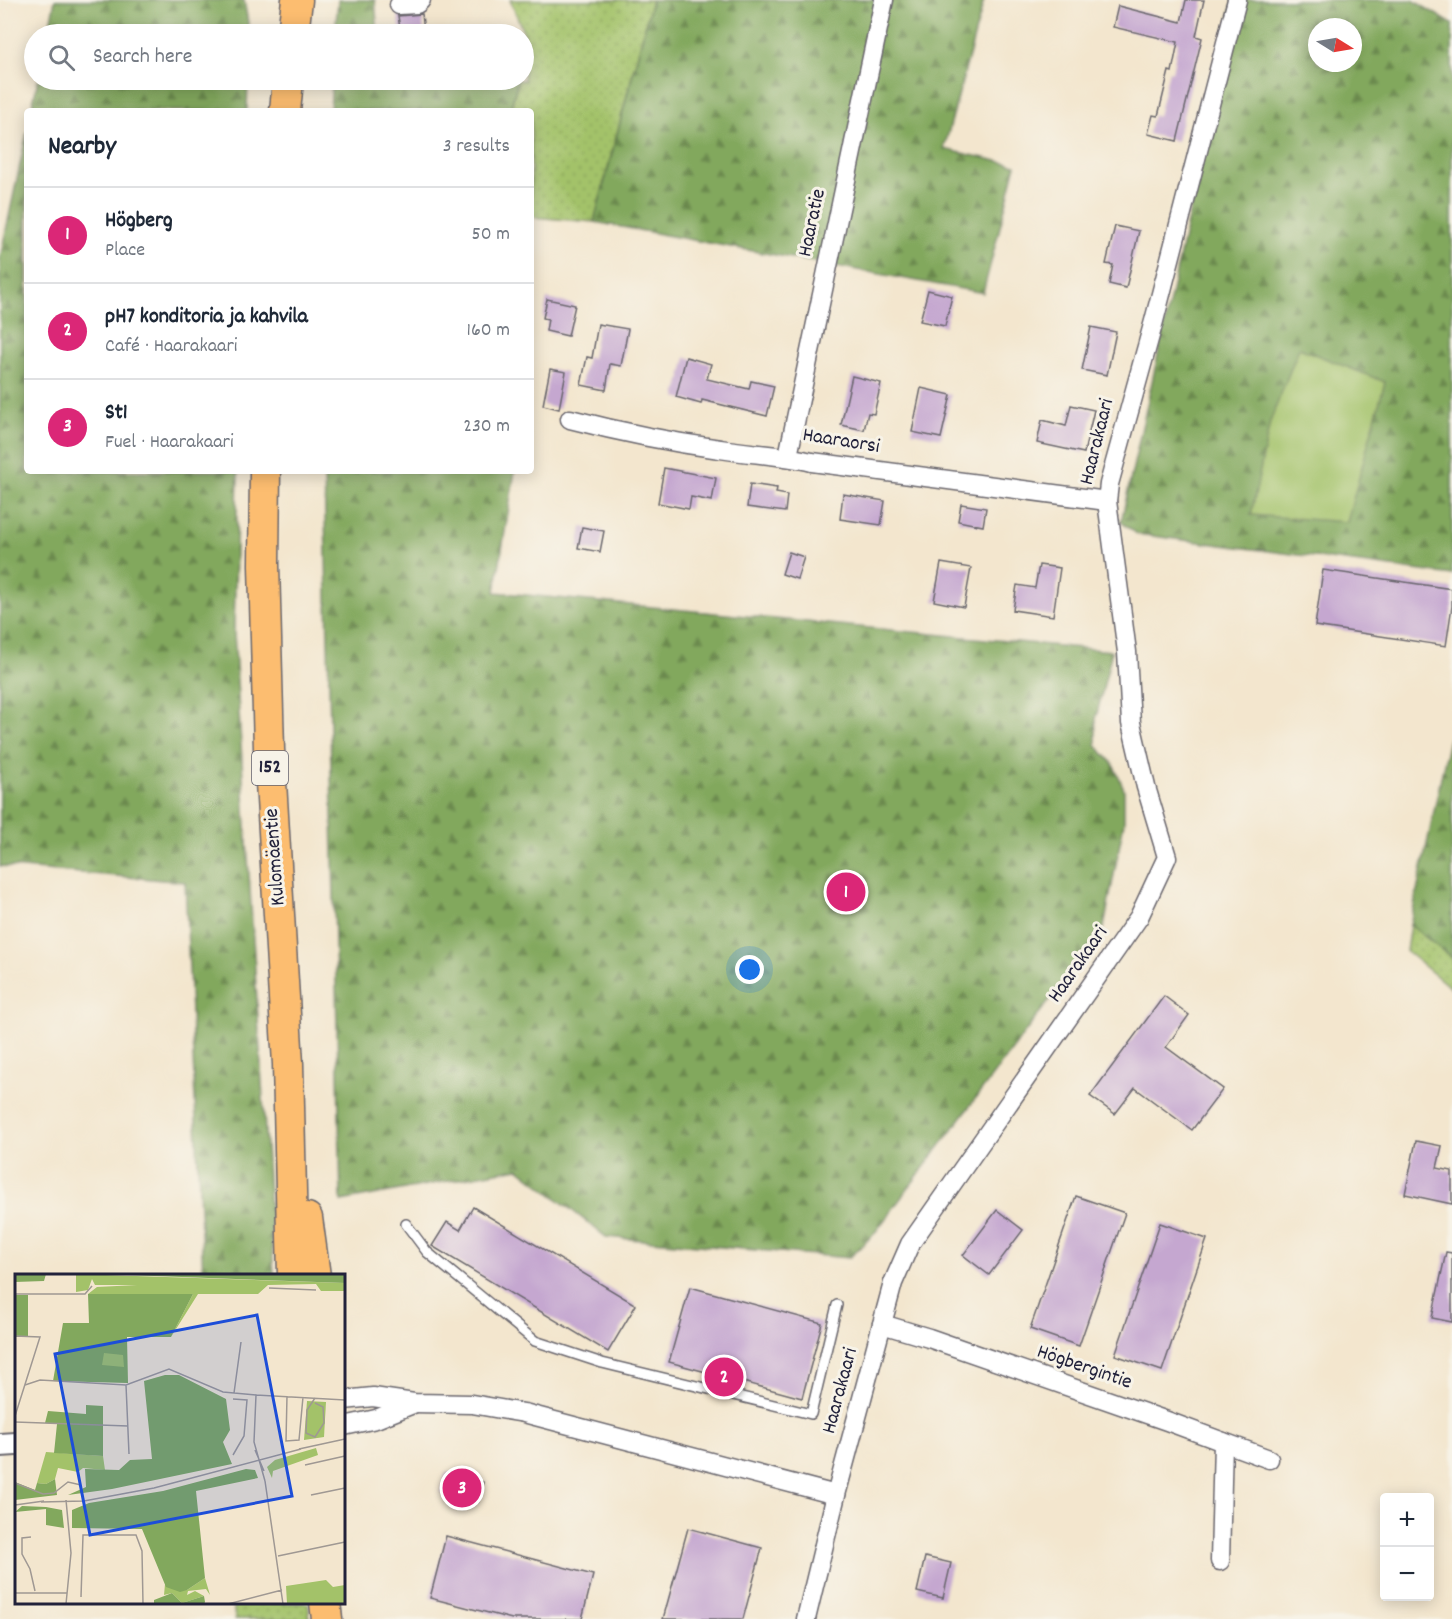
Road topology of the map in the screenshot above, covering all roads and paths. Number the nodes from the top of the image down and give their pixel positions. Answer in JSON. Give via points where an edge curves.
{"nodes":[{"id":1,"x":277,"y":0,"type":"edge"},
{"id":2,"x":297,"y":0,"type":"edge"},
{"id":3,"x":421,"y":0,"type":"edge"},
{"id":4,"x":884,"y":0,"type":"edge"},
{"id":5,"x":1237,"y":0,"type":"edge"},
{"id":6,"x":399,"y":5,"type":"dead end"},
{"id":7,"x":277,"y":24,"type":"edge"},
{"id":8,"x":294,"y":24,"type":"edge"},
{"id":9,"x":277,"y":90,"type":"edge"},
{"id":10,"x":287,"y":90,"type":"edge"},
{"id":11,"x":277,"y":108,"type":"edge"},
{"id":12,"x":285,"y":108,"type":"edge"},
{"id":13,"x":570,"y":419,"type":"dead end"},
{"id":14,"x":788,"y":456,"type":"junction"},
{"id":15,"x":265,"y":474,"type":"edge"},
{"id":16,"x":1107,"y":501,"type":"junction"},
{"id":17,"x":288,"y":1064,"type":"junction"},
{"id":18,"x":406,"y":1224,"type":"dead end"},
{"id":19,"x":293,"y":1274,"type":"edge"},
{"id":20,"x":315,"y":1274,"type":"edge"},
{"id":21,"x":837,"y":1305,"type":"dead end"},
{"id":22,"x":882,"y":1324,"type":"junction"},
{"id":23,"x":345,"y":1400,"type":"edge"},
{"id":24,"x":414,"y":1403,"type":"junction"},
{"id":25,"x":345,"y":1426,"type":"edge"},
{"id":26,"x":1223,"y":1442,"type":"junction"},
{"id":27,"x":15,"y":1444,"type":"edge"},
{"id":28,"x":0,"y":1445,"type":"edge"},
{"id":29,"x":1269,"y":1459,"type":"dead end"},
{"id":30,"x":836,"y":1495,"type":"junction"},
{"id":31,"x":1220,"y":1561,"type":"dead end"},
{"id":32,"x":325,"y":1604,"type":"edge"},
{"id":33,"x":342,"y":1604,"type":"edge"},
{"id":34,"x":327,"y":1619,"type":"edge"},
{"id":35,"x":343,"y":1619,"type":"edge"},
{"id":36,"x":806,"y":1619,"type":"edge"}],
"edges":[{"from":1,"to":7,"type":"main road"},
{"from":2,"to":8,"type":"main road"},
{"from":3,"to":6,"type":"street","via":[[417,4]]},
{"from":4,"to":14,"type":"street","name":"Haaratie"},
{"from":5,"to":16,"type":"street","name":"Haarakaari"},
{"from":9,"to":11,"type":"main road"},
{"from":10,"to":12,"type":"main road"},
{"from":13,"to":14,"type":"street","name":"Haaraorsi","via":[[658,440]]},
{"from":14,"to":16,"type":"street","name":"Haaraorsi"},
{"from":15,"to":17,"type":"main road","name":"Kulomäentie","number":"152","via":[[269,749]]},
{"from":16,"to":22,"type":"street","name":"Haarakaari","via":[[1127,652],[1131,723],[1167,857],[1140,917],[910,1244],[893,1283]]},
{"from":17,"to":19,"type":"main road","name":"Kulomäentie","number":"152"},
{"from":17,"to":20,"type":"main road","name":"Kulomäentie","number":"152"},
{"from":18,"to":21,"type":"lane","via":[[428,1252],[535,1341],[602,1363],[811,1414]]},
{"from":22,"to":26,"type":"street","name":"Högbergintie"},
{"from":22,"to":30,"type":"street","name":"Haarakaari"},
{"from":23,"to":24,"type":"street","via":[[373,1397]]},
{"from":24,"to":25,"type":"street","via":[[376,1419]]},
{"from":24,"to":30,"type":"street","via":[[472,1404],[524,1413]]},
{"from":26,"to":29,"type":"street","name":"Högbergintie"},
{"from":26,"to":31,"type":"street"},
{"from":27,"to":28,"type":"street"},
{"from":30,"to":36,"type":"street","name":"Haarakaari"},
{"from":32,"to":34,"type":"main road"},
{"from":33,"to":35,"type":"main road"}]}
